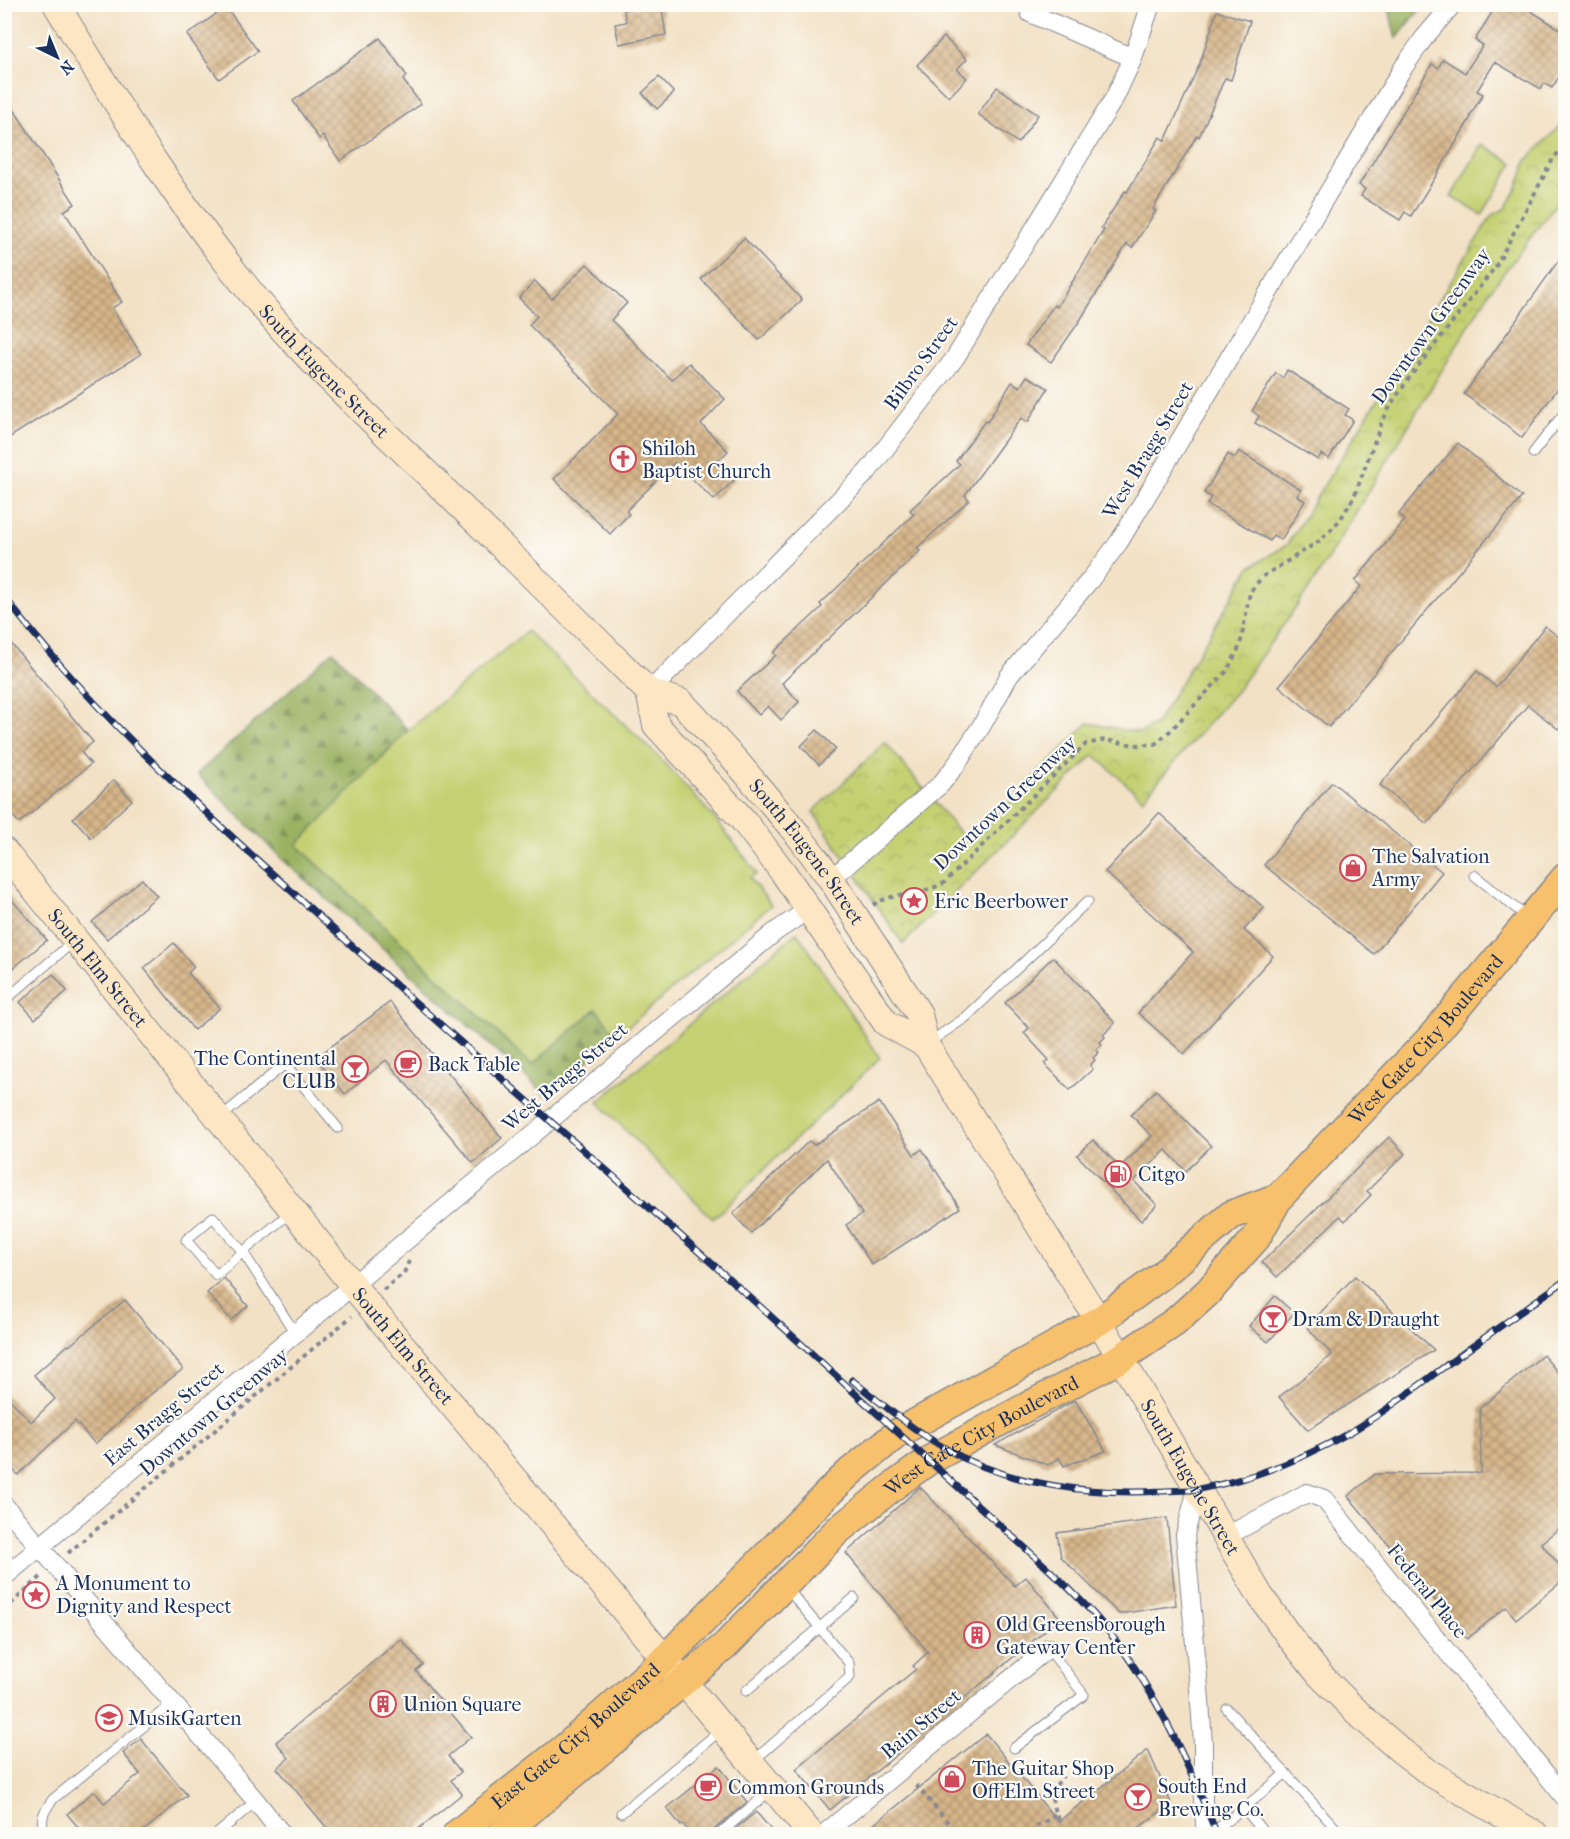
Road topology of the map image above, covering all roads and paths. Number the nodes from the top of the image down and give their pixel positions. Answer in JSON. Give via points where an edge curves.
{"nodes":[{"id":1,"x":56,"y":4,"type":"edge"},
{"id":2,"x":1151,"y":4,"type":"edge"},
{"id":3,"x":1453,"y":4,"type":"edge"},
{"id":4,"x":1030,"y":13,"type":"dead end"},
{"id":5,"x":1133,"y":58,"type":"junction"},
{"id":6,"x":1566,"y":144,"type":"edge"},
{"id":7,"x":1566,"y":411,"type":"edge"},
{"id":8,"x":1533,"y":453,"type":"dead end"},
{"id":9,"x":649,"y":692,"type":"junction"},
{"id":10,"x":4,"y":851,"type":"edge"},
{"id":11,"x":1474,"y":875,"type":"dead end"},
{"id":12,"x":831,"y":879,"type":"junction"},
{"id":13,"x":1564,"y":881,"type":"edge"},
{"id":14,"x":1088,"y":901,"type":"dead end"},
{"id":15,"x":809,"y":909,"type":"junction"},
{"id":16,"x":856,"y":918,"type":"junction"},
{"id":17,"x":1530,"y":920,"type":"junction"},
{"id":18,"x":75,"y":939,"type":"junction"},
{"id":19,"x":4,"y":1001,"type":"edge"},
{"id":20,"x":926,"y":1045,"type":"junction"},
{"id":21,"x":220,"y":1119,"type":"junction"},
{"id":22,"x":338,"y":1128,"type":"dead end"},
{"id":23,"x":1279,"y":1197,"type":"junction"},
{"id":24,"x":293,"y":1210,"type":"junction"},
{"id":25,"x":424,"y":1224,"type":"junction"},
{"id":26,"x":243,"y":1252,"type":"junction"},
{"id":27,"x":360,"y":1294,"type":"junction"},
{"id":28,"x":1099,"y":1321,"type":"junction"},
{"id":29,"x":294,"y":1333,"type":"junction"},
{"id":30,"x":1121,"y":1358,"type":"junction"},
{"id":31,"x":1197,"y":1489,"type":"junction"},
{"id":32,"x":4,"y":1505,"type":"edge"},
{"id":33,"x":1225,"y":1537,"type":"junction"},
{"id":34,"x":40,"y":1547,"type":"junction"},
{"id":35,"x":56,"y":1564,"type":"junction"},
{"id":36,"x":4,"y":1577,"type":"edge"},
{"id":37,"x":785,"y":1585,"type":"junction"},
{"id":38,"x":854,"y":1598,"type":"dead end"},
{"id":39,"x":4,"y":1610,"type":"edge"},
{"id":40,"x":820,"y":1627,"type":"junction"},
{"id":41,"x":1048,"y":1648,"type":"joint"},
{"id":42,"x":665,"y":1659,"type":"junction"},
{"id":43,"x":684,"y":1682,"type":"junction"},
{"id":44,"x":746,"y":1691,"type":"dead end"},
{"id":45,"x":173,"y":1702,"type":"junction"},
{"id":46,"x":1227,"y":1709,"type":"dead end"},
{"id":47,"x":723,"y":1729,"type":"junction"},
{"id":48,"x":1014,"y":1748,"type":"dead end"},
{"id":49,"x":752,"y":1763,"type":"junction"},
{"id":50,"x":1286,"y":1773,"type":"junction"},
{"id":51,"x":1063,"y":1776,"type":"dead end"},
{"id":52,"x":916,"y":1785,"type":"dead end"},
{"id":53,"x":773,"y":1788,"type":"junction"},
{"id":54,"x":1566,"y":1798,"type":"edge"},
{"id":55,"x":256,"y":1801,"type":"junction"},
{"id":56,"x":1244,"y":1808,"type":"junction"},
{"id":57,"x":1055,"y":1812,"type":"junction"},
{"id":58,"x":621,"y":1813,"type":"dead end"},
{"id":59,"x":1059,"y":1819,"type":"dead end"},
{"id":60,"x":45,"y":1834,"type":"edge"},
{"id":61,"x":216,"y":1834,"type":"edge"},
{"id":62,"x":282,"y":1834,"type":"edge"},
{"id":63,"x":457,"y":1834,"type":"edge"},
{"id":64,"x":502,"y":1834,"type":"edge"},
{"id":65,"x":719,"y":1834,"type":"edge"},
{"id":66,"x":811,"y":1834,"type":"edge"},
{"id":67,"x":824,"y":1834,"type":"edge"},
{"id":68,"x":958,"y":1834,"type":"edge"},
{"id":69,"x":1032,"y":1834,"type":"edge"},
{"id":70,"x":1208,"y":1834,"type":"edge"},
{"id":71,"x":1265,"y":1834,"type":"edge"},
{"id":72,"x":1341,"y":1834,"type":"edge"},
{"id":73,"x":1534,"y":1834,"type":"edge"}],
"edges":[{"from":1,"to":9,"type":"main road","name":"South Eugene Street","via":[[156,165],[270,315]]},
{"from":2,"to":5,"type":"street","name":"Bilbro Street"},
{"from":3,"to":12,"type":"street","name":"West Bragg Street","via":[[1401,70],[1119,542],[1009,676],[982,725],[941,784]]},
{"from":4,"to":5,"type":"street"},
{"from":5,"to":9,"type":"street","name":"Bilbro Street","via":[[1115,97],[955,358],[868,471]]},
{"from":6,"to":16,"type":"path","name":"Downtown Greenway","via":[[1553,159],[1496,266],[1392,403],[1354,497],[1340,520],[1321,540],[1262,577],[1250,592],[1240,646],[1227,671],[1155,744],[1105,740],[1086,744],[944,883],[925,892],[895,895]]},
{"from":7,"to":8,"type":"lane"},
{"from":9,"to":12,"type":"main road","name":"South Eugene Street","via":[[681,702],[763,792]]},
{"from":9,"to":15,"type":"main road","name":"South Eugene Street","via":[[656,725],[743,820]]},
{"from":10,"to":18,"type":"main road","name":"South Elm Street"},
{"from":11,"to":17,"type":"lane"},
{"from":12,"to":16,"type":"main road","name":"South Eugene Street"},
{"from":13,"to":17,"type":"main road","name":"West Gate City Boulevard"},
{"from":14,"to":20,"type":"lane","via":[[965,1018]]},
{"from":15,"to":20,"type":"main road","name":"South Eugene Street","via":[[885,1023]]},
{"from":15,"to":25,"type":"street","name":"West Bragg Street","via":[[775,932]]},
{"from":16,"to":20,"type":"main road","name":"South Eugene Street","via":[[920,1014]]},
{"from":17,"to":23,"type":"main road","name":"West Gate City Boulevard","via":[[1431,1038]]},
{"from":18,"to":19,"type":"lane"},
{"from":18,"to":21,"type":"main road","name":"South Elm Street"},
{"from":20,"to":28,"type":"main road","name":"South Eugene Street"},
{"from":21,"to":22,"type":"lane","via":[[285,1064]]},
{"from":21,"to":24,"type":"main road","name":"South Elm Street"},
{"from":23,"to":28,"type":"main road","name":"West Gate City Boulevard","via":[[1231,1215],[1162,1275]]},
{"from":23,"to":30,"type":"main road","name":"West Gate City Boulevard","via":[[1256,1238],[1208,1292],[1175,1322]]},
{"from":24,"to":26,"type":"lane"},
{"from":24,"to":27,"type":"main road","name":"South Elm Street"},
{"from":25,"to":27,"type":"street","name":"West Bragg Street"},
{"from":25,"to":27,"type":"path","name":"Downtown Greenway","via":[[414,1238],[407,1270]]},
{"from":26,"to":26,"type":"lane","via":[[216,1275],[186,1240],[213,1217]]},
{"from":26,"to":29,"type":"lane"},
{"from":27,"to":29,"type":"street","name":"East Bragg Street"},
{"from":27,"to":35,"type":"path","name":"Downtown Greenway"},
{"from":27,"to":42,"type":"main road","name":"South Elm Street"},
{"from":28,"to":30,"type":"main road","name":"South Eugene Street"},
{"from":28,"to":42,"type":"main road","name":"West Gate City Boulevard","via":[[898,1433],[797,1523]]},
{"from":29,"to":34,"type":"street","name":"East Bragg Street"},
{"from":30,"to":31,"type":"main road","name":"South Eugene Street"},
{"from":30,"to":37,"type":"main road","name":"West Gate City Boulevard","via":[[928,1461],[837,1531]]},
{"from":31,"to":33,"type":"main road","name":"South Eugene Street"},
{"from":31,"to":70,"type":"street","via":[[1185,1535]]},
{"from":32,"to":34,"type":"street"},
{"from":33,"to":54,"type":"street","name":"Federal Place","via":[[1306,1492],[1324,1499]]},
{"from":33,"to":73,"type":"main road","name":"South Eugene Street","via":[[1261,1597],[1319,1674],[1362,1717],[1430,1773]]},
{"from":34,"to":35,"type":"street"},
{"from":34,"to":36,"type":"street","name":"East Bragg Street"},
{"from":35,"to":39,"type":"path","name":"Downtown Greenway"},
{"from":35,"to":45,"type":"street"},
{"from":37,"to":40,"type":"lane"},
{"from":37,"to":43,"type":"main road","name":"West Gate City Boulevard"},
{"from":38,"to":40,"type":"lane"},
{"from":40,"to":44,"type":"lane"},
{"from":40,"to":49,"type":"lane","via":[[849,1663],[850,1677]]},
{"from":41,"to":48,"type":"lane","via":[[1084,1695]]},
{"from":41,"to":67,"type":"street","name":"Bain Street"},
{"from":42,"to":43,"type":"main road","name":"South Elm Street"},
{"from":42,"to":63,"type":"main road","name":"East Gate City Boulevard","via":[[566,1747]]},
{"from":43,"to":47,"type":"main road","name":"South Elm Street"},
{"from":43,"to":64,"type":"main road","name":"East Gate City Boulevard"},
{"from":45,"to":55,"type":"street"},
{"from":45,"to":60,"type":"lane","via":[[53,1799],[43,1812]]},
{"from":46,"to":50,"type":"lane"},
{"from":47,"to":49,"type":"main road","name":"South Elm Street"},
{"from":47,"to":58,"type":"lane"},
{"from":49,"to":53,"type":"main road","name":"South Elm Street"},
{"from":50,"to":56,"type":"lane"},
{"from":50,"to":72,"type":"lane"},
{"from":51,"to":57,"type":"path","via":[[1052,1791]]},
{"from":52,"to":68,"type":"path"},
{"from":53,"to":65,"type":"lane"},
{"from":53,"to":66,"type":"main road","name":"South Elm Street"},
{"from":55,"to":61,"type":"lane"},
{"from":55,"to":62,"type":"street"},
{"from":56,"to":70,"type":"lane"},
{"from":56,"to":71,"type":"lane"},
{"from":57,"to":59,"type":"path"},
{"from":57,"to":69,"type":"path","via":[[1050,1820],[1036,1826]]}]}
